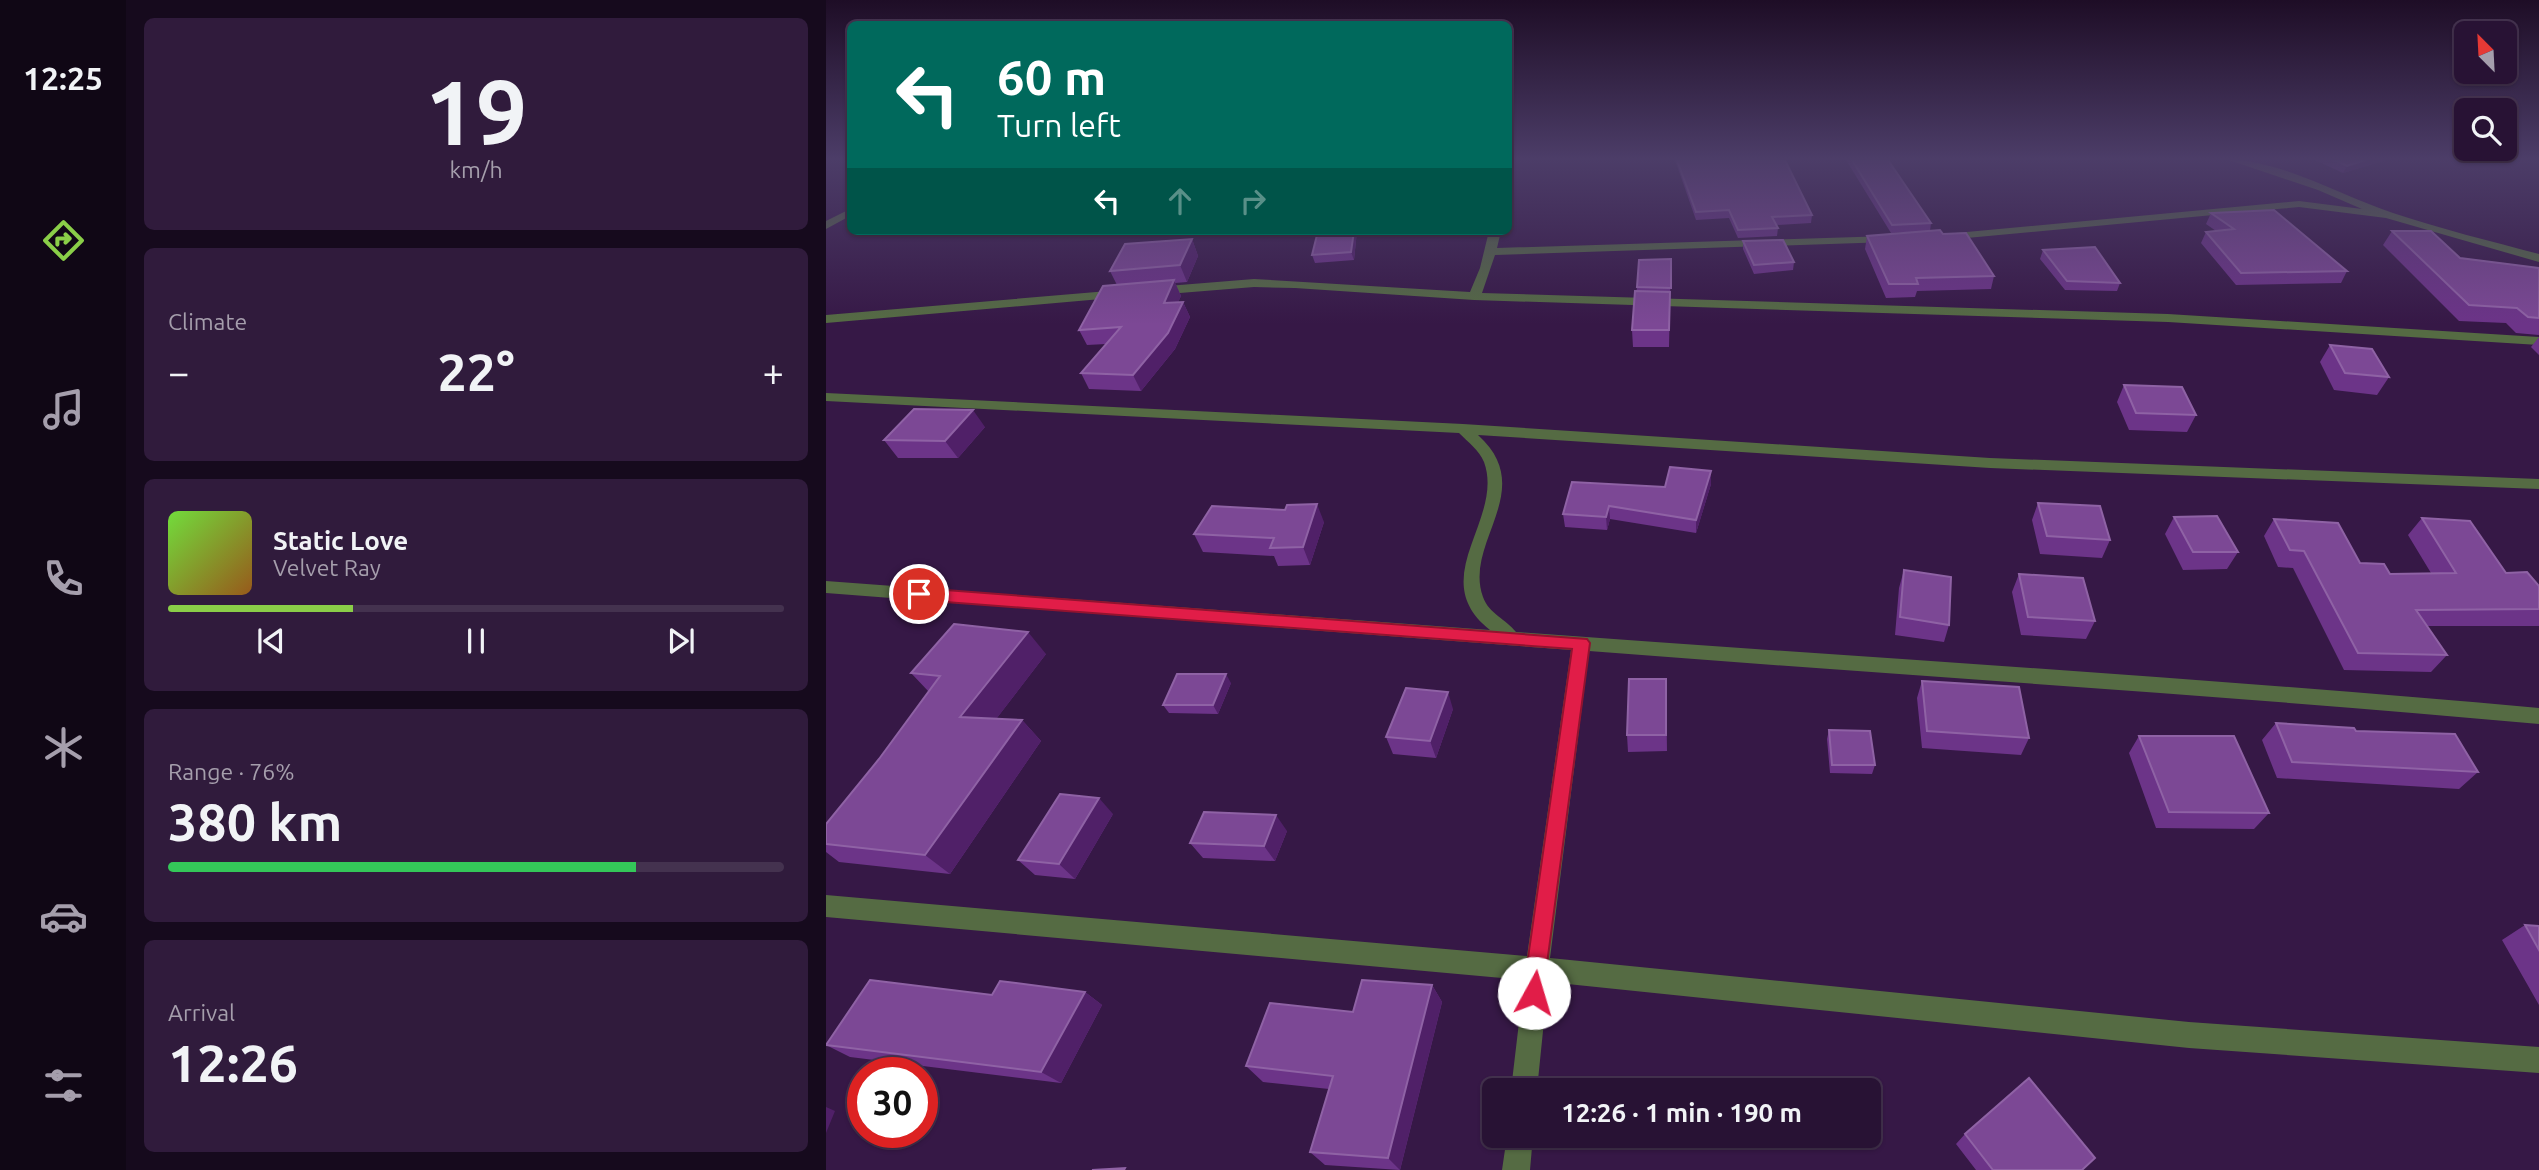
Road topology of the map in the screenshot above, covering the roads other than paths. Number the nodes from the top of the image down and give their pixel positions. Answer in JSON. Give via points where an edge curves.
{"nodes":[{"id":1,"x":846,"y":215,"type":"edge"},
{"id":2,"x":2183,"y":215,"type":"edge"},
{"id":3,"x":2384,"y":215,"type":"edge"},
{"id":4,"x":2387,"y":215,"type":"joint"},
{"id":5,"x":826,"y":226,"type":"edge"},
{"id":6,"x":1494,"y":235,"type":"edge"},
{"id":7,"x":1927,"y":238,"type":"edge"},
{"id":8,"x":1900,"y":239,"type":"edge"},
{"id":9,"x":1490,"y":252,"type":"junction"},
{"id":10,"x":2539,"y":258,"type":"edge"},
{"id":11,"x":1474,"y":296,"type":"junction"},
{"id":12,"x":826,"y":319,"type":"edge"},
{"id":13,"x":2539,"y":341,"type":"edge"},
{"id":14,"x":826,"y":397,"type":"edge"},
{"id":15,"x":1463,"y":429,"type":"junction"},
{"id":16,"x":2539,"y":484,"type":"edge"},
{"id":17,"x":826,"y":587,"type":"edge"},
{"id":18,"x":1511,"y":636,"type":"junction"},
{"id":19,"x":1581,"y":643,"type":"junction"},
{"id":20,"x":2539,"y":716,"type":"edge"},
{"id":21,"x":826,"y":906,"type":"edge"},
{"id":22,"x":1537,"y":969,"type":"junction"},
{"id":23,"x":2539,"y":1060,"type":"edge"},
{"id":24,"x":1525,"y":1078,"type":"edge"},
{"id":25,"x":1519,"y":1148,"type":"edge"},
{"id":26,"x":1516,"y":1170,"type":"edge"}],
"edges":[{"from":1,"to":5,"type":"street"},
{"from":2,"to":7,"type":"street"},
{"from":3,"to":4,"type":"street"},
{"from":4,"to":10,"type":"street"},
{"from":6,"to":9,"type":"street"},
{"from":8,"to":9,"type":"street"},
{"from":9,"to":11,"type":"street"},
{"from":11,"to":12,"type":"street","via":[[1282,284]]},
{"from":11,"to":13,"type":"street","via":[[2168,318]]},
{"from":14,"to":15,"type":"street"},
{"from":15,"to":16,"type":"street","via":[[1990,463]]},
{"from":15,"to":18,"type":"street","via":[[1482,446],[1493,466],[1494,492],[1475,552],[1472,582],[1477,606],[1489,624]]},
{"from":17,"to":18,"type":"street"},
{"from":18,"to":19,"type":"street"},
{"from":19,"to":20,"type":"street","via":[[2266,691]]},
{"from":19,"to":22,"type":"street"},
{"from":21,"to":22,"type":"street"},
{"from":22,"to":23,"type":"street","via":[[2189,1035]]},
{"from":22,"to":24,"type":"street"},
{"from":25,"to":26,"type":"street"}]}
